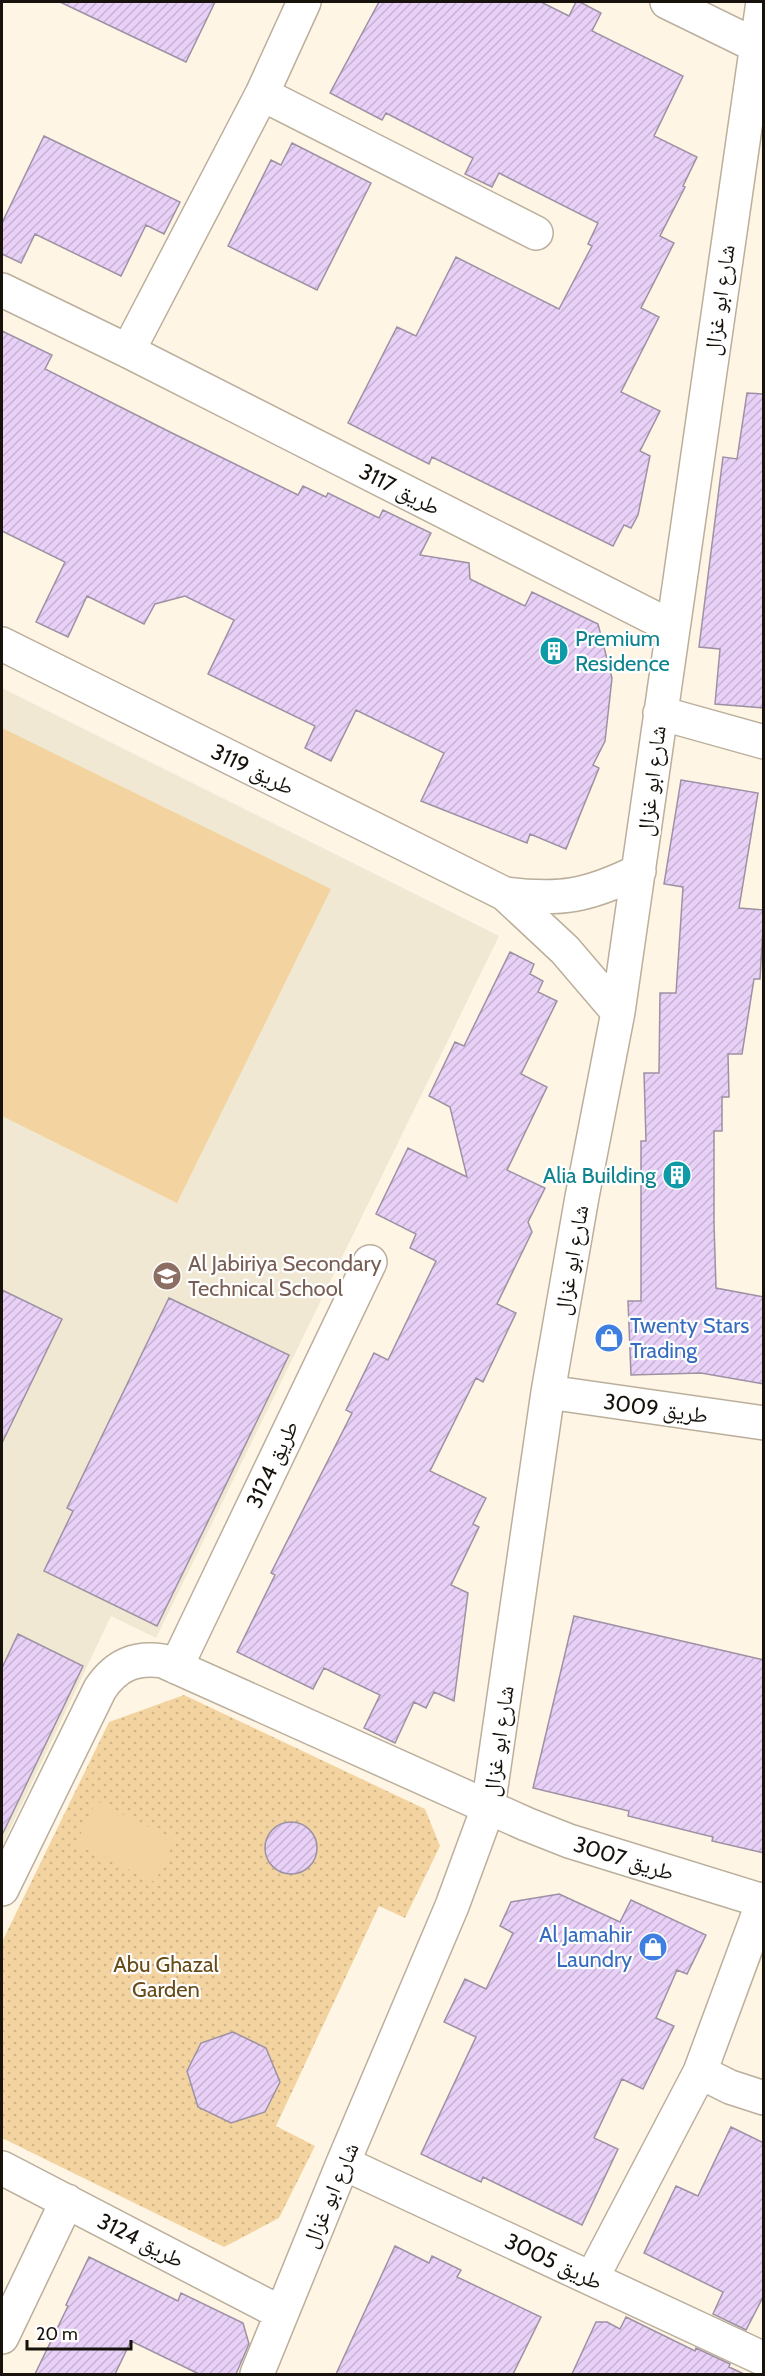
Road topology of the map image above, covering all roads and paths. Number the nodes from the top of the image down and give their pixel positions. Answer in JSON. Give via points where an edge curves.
{"nodes":[{"id":1,"x":304,"y":2,"type":"edge"},
{"id":2,"x":667,"y":2,"type":"edge"},
{"id":3,"x":763,"y":2,"type":"edge"},
{"id":4,"x":755,"y":45,"type":"junction"},
{"id":5,"x":262,"y":94,"type":"junction"},
{"id":6,"x":536,"y":233,"type":"dead end"},
{"id":7,"x":2,"y":290,"type":"edge"},
{"id":8,"x":129,"y":351,"type":"junction"},
{"id":9,"x":672,"y":627,"type":"junction"},
{"id":10,"x":2,"y":644,"type":"edge"},
{"id":11,"x":660,"y":713,"type":"junction"},
{"id":12,"x":764,"y":742,"type":"edge"},
{"id":13,"x":639,"y":871,"type":"junction"},
{"id":14,"x":505,"y":894,"type":"junction"},
{"id":15,"x":618,"y":1012,"type":"junction"},
{"id":16,"x":370,"y":1262,"type":"dead end"},
{"id":17,"x":548,"y":1392,"type":"junction"},
{"id":18,"x":764,"y":1423,"type":"edge"},
{"id":19,"x":176,"y":1667,"type":"junction"},
{"id":20,"x":488,"y":1808,"type":"junction"},
{"id":21,"x":2,"y":1889,"type":"edge"},
{"id":22,"x":763,"y":1900,"type":"edge"},
{"id":23,"x":700,"y":2072,"type":"junction"},
{"id":24,"x":764,"y":2098,"type":"edge"},
{"id":25,"x":344,"y":2163,"type":"junction"},
{"id":26,"x":2,"y":2168,"type":"edge"},
{"id":27,"x":67,"y":2202,"type":"junction"},
{"id":28,"x":592,"y":2278,"type":"junction"},
{"id":29,"x":281,"y":2313,"type":"junction"},
{"id":30,"x":2,"y":2337,"type":"edge"},
{"id":31,"x":764,"y":2359,"type":"edge"},
{"id":32,"x":257,"y":2374,"type":"edge"}],
"edges":[{"from":1,"to":5,"type":"street"},
{"from":2,"to":4,"type":"street"},
{"from":3,"to":4,"type":"street","name":"شارع ابو غزال"},
{"from":4,"to":9,"type":"street","name":"شارع ابو غزال"},
{"from":5,"to":6,"type":"street"},
{"from":5,"to":8,"type":"street"},
{"from":7,"to":8,"type":"street","name":"طريق 3117"},
{"from":8,"to":9,"type":"street","name":"طريق 3117"},
{"from":9,"to":11,"type":"street","name":"شارع ابو غزال"},
{"from":10,"to":14,"type":"street","name":"طريق 3119"},
{"from":11,"to":12,"type":"street"},
{"from":11,"to":13,"type":"street","name":"شارع ابو غزال"},
{"from":13,"to":14,"type":"street","via":[[608,887],[574,897]]},
{"from":13,"to":15,"type":"street","name":"شارع ابو غزال"},
{"from":14,"to":15,"type":"street","via":[[565,950]]},
{"from":15,"to":17,"type":"street","name":"شارع ابو غزال"},
{"from":16,"to":19,"type":"street","name":"طريق 3124"},
{"from":17,"to":18,"type":"street","name":"طريق 3009"},
{"from":17,"to":20,"type":"street","name":"شارع ابو غزال"},
{"from":19,"to":20,"type":"street"},
{"from":19,"to":21,"type":"street","via":[[163,1661],[133,1661],[108,1677]]},
{"from":20,"to":22,"type":"street","name":"طريق 3007","via":[[569,1840]]},
{"from":20,"to":25,"type":"street","name":"شارع ابو غزال","via":[[452,1906]]},
{"from":22,"to":23,"type":"street","name":"طريق 3007"},
{"from":23,"to":24,"type":"street"},
{"from":23,"to":28,"type":"street","name":"طريق 3007"},
{"from":25,"to":28,"type":"street","name":"طريق 3005"},
{"from":25,"to":29,"type":"street","name":"شارع ابو غزال"},
{"from":26,"to":27,"type":"street","name":"طريق 3124"},
{"from":27,"to":29,"type":"street","name":"طريق 3124"},
{"from":27,"to":30,"type":"street"},
{"from":28,"to":31,"type":"street","name":"طريق 3005"},
{"from":29,"to":32,"type":"street","name":"شارع ابو غزال"}]}
